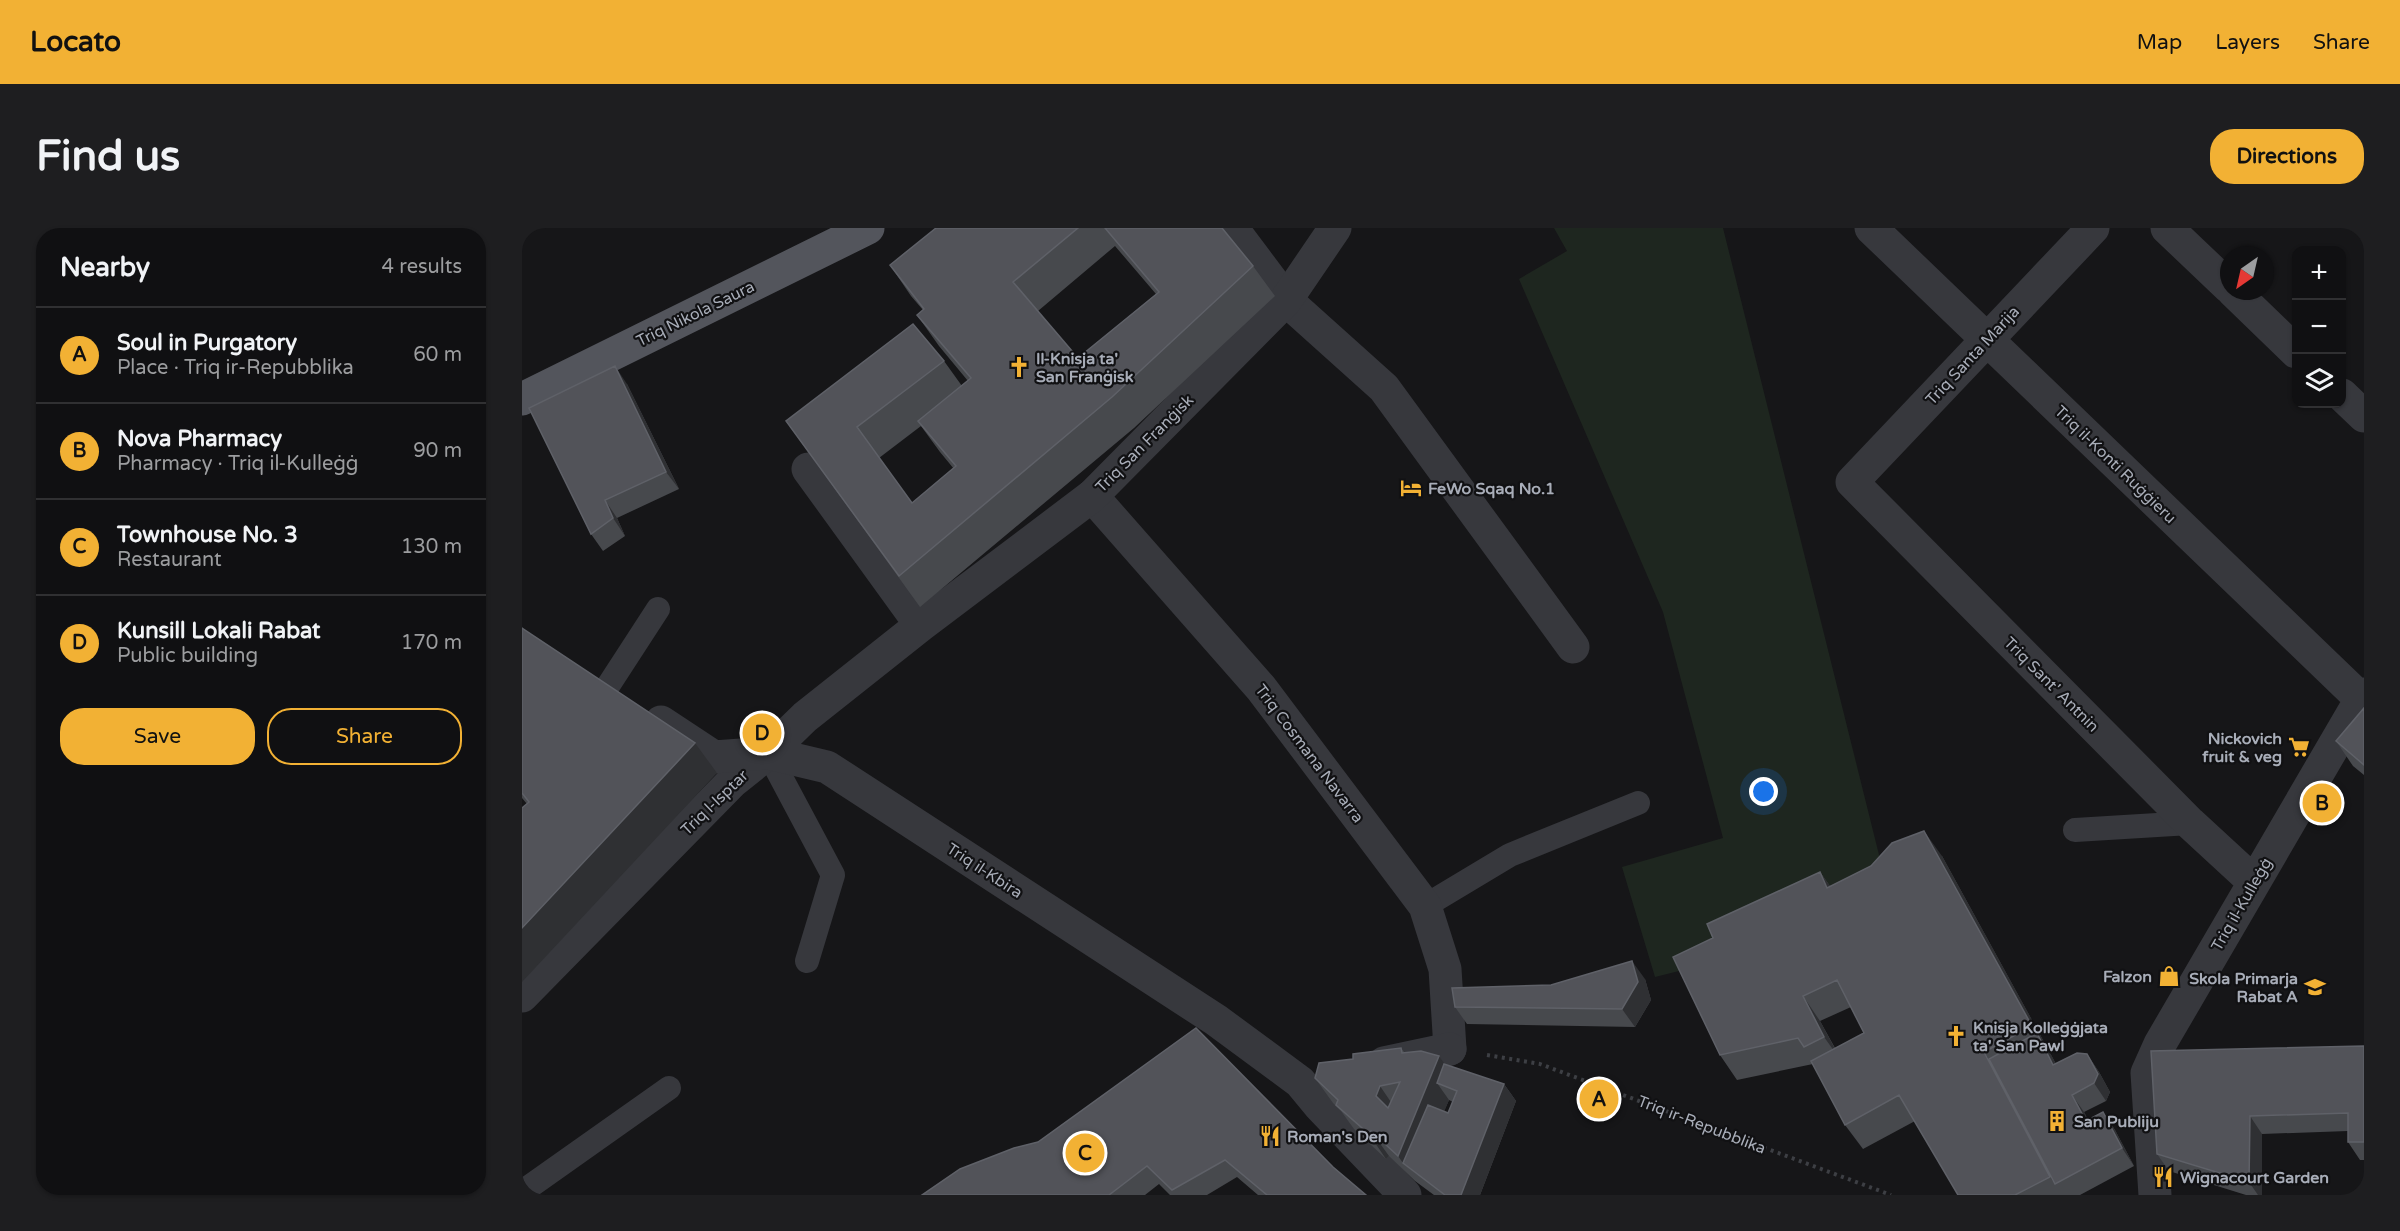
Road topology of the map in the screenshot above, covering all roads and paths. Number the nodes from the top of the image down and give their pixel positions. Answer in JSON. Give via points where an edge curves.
{"nodes":[{"id":1,"x":868,"y":228,"type":"edge"},
{"id":2,"x":1232,"y":228,"type":"edge"},
{"id":3,"x":1335,"y":228,"type":"edge"},
{"id":4,"x":1871,"y":228,"type":"edge"},
{"id":5,"x":2093,"y":228,"type":"edge"},
{"id":6,"x":2167,"y":228,"type":"edge"},
{"id":7,"x":2220,"y":278,"type":"edge"},
{"id":8,"x":1286,"y":300,"type":"junction"},
{"id":9,"x":2242,"y":300,"type":"edge"},
{"id":10,"x":1987,"y":339,"type":"junction"},
{"id":11,"x":2292,"y":348,"type":"edge"},
{"id":12,"x":522,"y":399,"type":"edge"},
{"id":13,"x":2346,"y":399,"type":"edge"},
{"id":14,"x":2364,"y":416,"type":"edge"},
{"id":15,"x":808,"y":469,"type":"edge"},
{"id":16,"x":1852,"y":482,"type":"joint"},
{"id":17,"x":1092,"y":496,"type":"junction"},
{"id":18,"x":658,"y":609,"type":"dead end"},
{"id":19,"x":921,"y":625,"type":"junction"},
{"id":20,"x":1573,"y":647,"type":"dead end"},
{"id":21,"x":579,"y":668,"type":"edge"},
{"id":22,"x":608,"y":686,"type":"junction"},
{"id":23,"x":2362,"y":696,"type":"edge"},
{"id":24,"x":768,"y":753,"type":"junction"},
{"id":25,"x":1638,"y":803,"type":"dead end"},
{"id":26,"x":2190,"y":823,"type":"junction"},
{"id":27,"x":2075,"y":830,"type":"dead end"},
{"id":28,"x":2254,"y":882,"type":"junction"},
{"id":29,"x":1425,"y":906,"type":"junction"},
{"id":30,"x":807,"y":961,"type":"dead end"},
{"id":31,"x":522,"y":996,"type":"edge"},
{"id":32,"x":1216,"y":1020,"type":"junction"},
{"id":33,"x":1188,"y":1042,"type":"edge"},
{"id":34,"x":1450,"y":1049,"type":"junction"},
{"id":35,"x":1300,"y":1082,"type":"junction"},
{"id":36,"x":669,"y":1088,"type":"dead end"},
{"id":37,"x":522,"y":1192,"type":"edge"},
{"id":38,"x":1405,"y":1195,"type":"edge"},
{"id":39,"x":1891,"y":1195,"type":"edge"},
{"id":40,"x":2155,"y":1195,"type":"edge"}],
"edges":[{"from":1,"to":12,"type":"main road","name":"Triq Nikola Saura"},
{"from":2,"to":8,"type":"street"},
{"from":3,"to":8,"type":"street","name":"Triq San Franġisk"},
{"from":4,"to":10,"type":"street","name":"Triq il-Konti Ruġġieru"},
{"from":5,"to":10,"type":"street","name":"Triq Santa Marija"},
{"from":6,"to":7,"type":"street"},
{"from":8,"to":17,"type":"street","name":"Triq San Franġisk"},
{"from":8,"to":20,"type":"street","via":[[1384,388]]},
{"from":9,"to":11,"type":"street"},
{"from":10,"to":16,"type":"street","name":"Triq Santa Marija"},
{"from":10,"to":23,"type":"street","name":"Triq il-Konti Ruġġieru"},
{"from":13,"to":14,"type":"street"},
{"from":15,"to":19,"type":"street"},
{"from":16,"to":26,"type":"street","name":"Triq Sant' Antnin"},
{"from":17,"to":19,"type":"street","name":"Triq San Franġisk"},
{"from":17,"to":29,"type":"street","name":"Triq Cosmana Navarra","via":[[1261,688]]},
{"from":18,"to":22,"type":"lane"},
{"from":19,"to":24,"type":"street","name":"Triq l-Isptar","via":[[805,717]]},
{"from":21,"to":22,"type":"street","name":"Triq il-Kbira"},
{"from":22,"to":24,"type":"street","name":"Triq il-Kbira","via":[[714,758]]},
{"from":23,"to":28,"type":"street","name":"Triq il-Kulleġġ"},
{"from":24,"to":30,"type":"lane","via":[[833,875]]},
{"from":24,"to":31,"type":"street","name":"Triq l-Isptar","via":[[732,782]]},
{"from":24,"to":32,"type":"street","name":"Triq il-Kbira","via":[[827,767]]},
{"from":25,"to":29,"type":"lane","via":[[1510,855]]},
{"from":26,"to":27,"type":"lane"},
{"from":26,"to":28,"type":"street","name":"Triq Sant' Antnin"},
{"from":28,"to":40,"type":"street","name":"Triq il-Kulleġġ","via":[[2147,1073]]},
{"from":29,"to":34,"type":"street","name":"Triq Cosmana Navarra","via":[[1445,969]]},
{"from":32,"to":33,"type":"street"},
{"from":32,"to":35,"type":"street","name":"Triq il-Kbira"},
{"from":34,"to":35,"type":"street"},
{"from":34,"to":39,"type":"path","name":"Triq ir-Repubblika","via":[[1540,1064]]},
{"from":35,"to":38,"type":"street","name":"Triq il-Kbira"},
{"from":36,"to":37,"type":"lane"}]}
